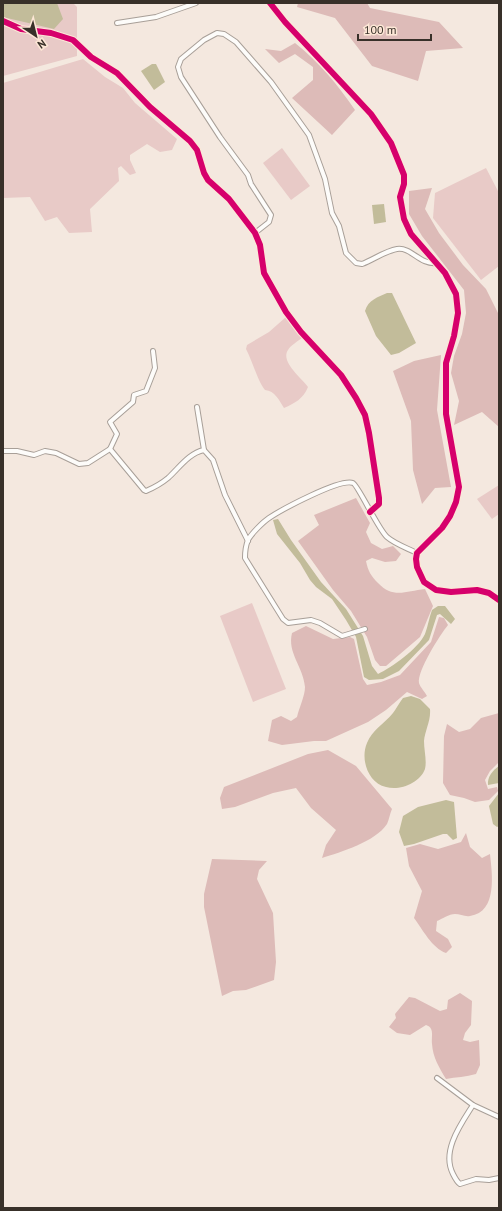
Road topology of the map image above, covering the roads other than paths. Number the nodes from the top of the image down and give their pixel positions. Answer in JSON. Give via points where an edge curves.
{"nodes":[{"id":1,"x":196,"y":3,"type":"edge"},
{"id":2,"x":270,"y":3,"type":"edge"},
{"id":3,"x":3,"y":21,"type":"edge"},
{"id":4,"x":117,"y":23,"type":"dead end"},
{"id":5,"x":255,"y":233,"type":"junction"},
{"id":6,"x":437,"y":263,"type":"junction"},
{"id":7,"x":153,"y":351,"type":"dead end"},
{"id":8,"x":197,"y":407,"type":"dead end"},
{"id":9,"x":110,"y":449,"type":"junction"},
{"id":10,"x":204,"y":450,"type":"junction"},
{"id":11,"x":3,"y":451,"type":"edge"},
{"id":12,"x":370,"y":512,"type":"junction"},
{"id":13,"x":248,"y":540,"type":"junction"},
{"id":14,"x":417,"y":553,"type":"junction"},
{"id":15,"x":499,"y":600,"type":"edge"},
{"id":16,"x":366,"y":629,"type":"dead end"},
{"id":17,"x":437,"y":1078,"type":"dead end"},
{"id":18,"x":473,"y":1105,"type":"junction"},
{"id":19,"x":499,"y":1117,"type":"edge"},
{"id":20,"x":499,"y":1178,"type":"edge"}],
"edges":[{"from":1,"to":4,"type":"street","via":[[156,17]]},
{"from":2,"to":6,"type":"street","via":[[284,22],[371,114],[391,144],[404,175],[400,198],[404,219],[411,234]]},
{"from":3,"to":5,"type":"street","via":[[20,29],[51,33],[73,40],[117,73],[150,107],[190,141],[197,150],[208,180],[229,199]]},
{"from":5,"to":6,"type":"street","via":[[269,222],[271,215],[248,175],[181,77],[178,67],[181,60],[204,40],[217,33],[224,34],[236,42],[271,82],[309,135],[325,179],[332,213],[349,258],[362,264],[397,249],[409,251],[428,263]]},
{"from":5,"to":12,"type":"street","via":[[260,245],[264,273],[286,312],[340,375],[365,415],[380,498],[379,504]]},
{"from":6,"to":14,"type":"street","via":[[456,294],[458,313],[446,363],[446,414],[460,486],[450,516],[442,528]]},
{"from":7,"to":9,"type":"street","via":[[155,368],[146,391],[134,395],[133,402],[111,419],[110,422],[117,434]]},
{"from":8,"to":10,"type":"street"},
{"from":9,"to":10,"type":"street","via":[[146,491],[168,478],[198,451]]},
{"from":9,"to":11,"type":"street","via":[[88,463],[79,464],[56,453],[45,451],[34,455]]},
{"from":10,"to":13,"type":"street","via":[[213,460],[225,495]]},
{"from":12,"to":13,"type":"street","via":[[356,486],[349,483],[311,495],[275,514]]},
{"from":12,"to":14,"type":"street","via":[[386,536]]},
{"from":13,"to":16,"type":"street","via":[[245,558],[288,623],[311,620],[342,636]]},
{"from":14,"to":15,"type":"street","via":[[417,567],[424,582],[436,590],[476,590],[489,593]]},
{"from":17,"to":18,"type":"street"},
{"from":18,"to":19,"type":"street"},
{"from":18,"to":20,"type":"street","via":[[449,1152],[450,1168],[460,1184],[476,1179]]}]}
